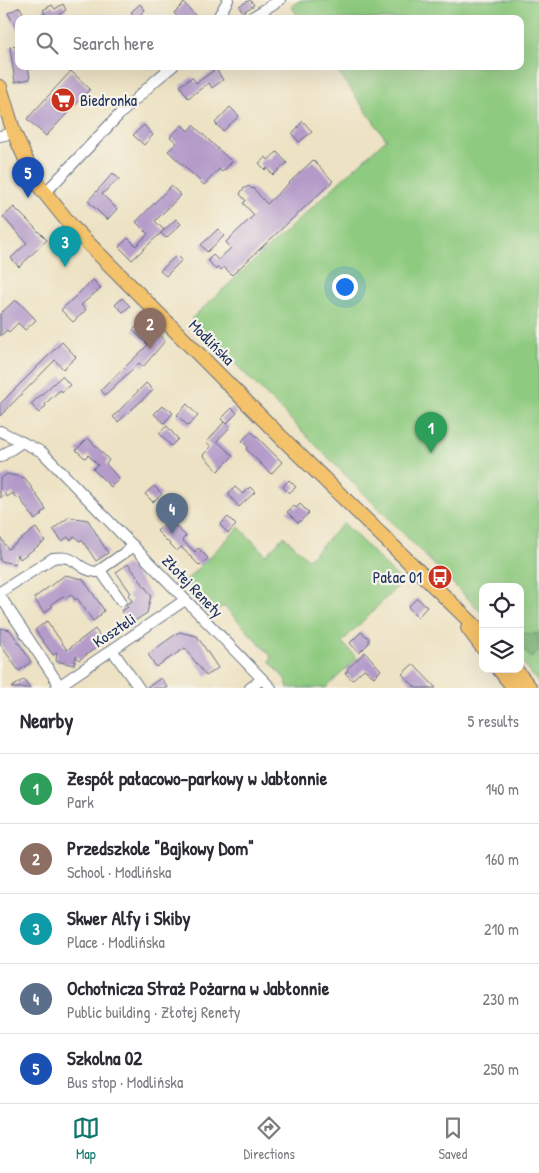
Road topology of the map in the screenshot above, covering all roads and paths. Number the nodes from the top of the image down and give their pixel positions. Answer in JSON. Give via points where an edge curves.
{"nodes":[{"id":1,"x":228,"y":0,"type":"edge"},
{"id":2,"x":280,"y":0,"type":"edge"},
{"id":3,"x":219,"y":15,"type":"edge"},
{"id":4,"x":256,"y":15,"type":"edge"},
{"id":5,"x":168,"y":70,"type":"edge"},
{"id":6,"x":0,"y":86,"type":"edge"},
{"id":7,"x":7,"y":134,"type":"edge"},
{"id":8,"x":44,"y":194,"type":"junction"},
{"id":9,"x":0,"y":431,"type":"edge"},
{"id":10,"x":22,"y":442,"type":"junction"},
{"id":11,"x":0,"y":457,"type":"edge"},
{"id":12,"x":134,"y":546,"type":"junction"},
{"id":13,"x":100,"y":570,"type":"junction"},
{"id":14,"x":1,"y":590,"type":"edge"},
{"id":15,"x":442,"y":594,"type":"junction"},
{"id":16,"x":185,"y":600,"type":"junction"},
{"id":17,"x":121,"y":601,"type":"dead end"},
{"id":18,"x":479,"y":630,"type":"edge"},
{"id":19,"x":479,"y":643,"type":"edge"},
{"id":20,"x":112,"y":650,"type":"junction"},
{"id":21,"x":502,"y":673,"type":"edge"},
{"id":22,"x":518,"y":673,"type":"edge"},
{"id":23,"x":262,"y":680,"type":"junction"},
{"id":24,"x":58,"y":687,"type":"edge"},
{"id":25,"x":139,"y":688,"type":"edge"},
{"id":26,"x":250,"y":688,"type":"edge"},
{"id":27,"x":271,"y":688,"type":"edge"},
{"id":28,"x":514,"y":688,"type":"edge"},
{"id":29,"x":530,"y":688,"type":"edge"}],
"edges":[{"from":1,"to":3,"type":"street"},
{"from":2,"to":4,"type":"street"},
{"from":5,"to":8,"type":"street","via":[[118,116]]},
{"from":6,"to":7,"type":"main road","name":"Modlińska"},
{"from":7,"to":8,"type":"main road","name":"Modlińska"},
{"from":8,"to":15,"type":"main road","name":"Modlińska","via":[[75,230]]},
{"from":9,"to":10,"type":"street","name":"Złotej Renety"},
{"from":10,"to":11,"type":"street"},
{"from":10,"to":12,"type":"street","name":"Złotej Renety","via":[[42,452]]},
{"from":12,"to":13,"type":"street"},
{"from":12,"to":16,"type":"street","name":"Złotej Renety"},
{"from":13,"to":14,"type":"street","via":[[90,571],[63,556],[53,558]]},
{"from":13,"to":17,"type":"street"},
{"from":14,"to":24,"type":"street","name":"Koszteli"},
{"from":15,"to":18,"type":"main road","name":"Modlińska"},
{"from":15,"to":19,"type":"main road","name":"Modlińska"},
{"from":16,"to":20,"type":"street","name":"Koszteli"},
{"from":16,"to":23,"type":"street","name":"Złotej Renety"},
{"from":20,"to":24,"type":"street","name":"Koszteli"},
{"from":20,"to":25,"type":"street"},
{"from":21,"to":28,"type":"main road"},
{"from":22,"to":29,"type":"main road"},
{"from":23,"to":26,"type":"street"},
{"from":23,"to":27,"type":"street","name":"Złotej Renety"}]}
